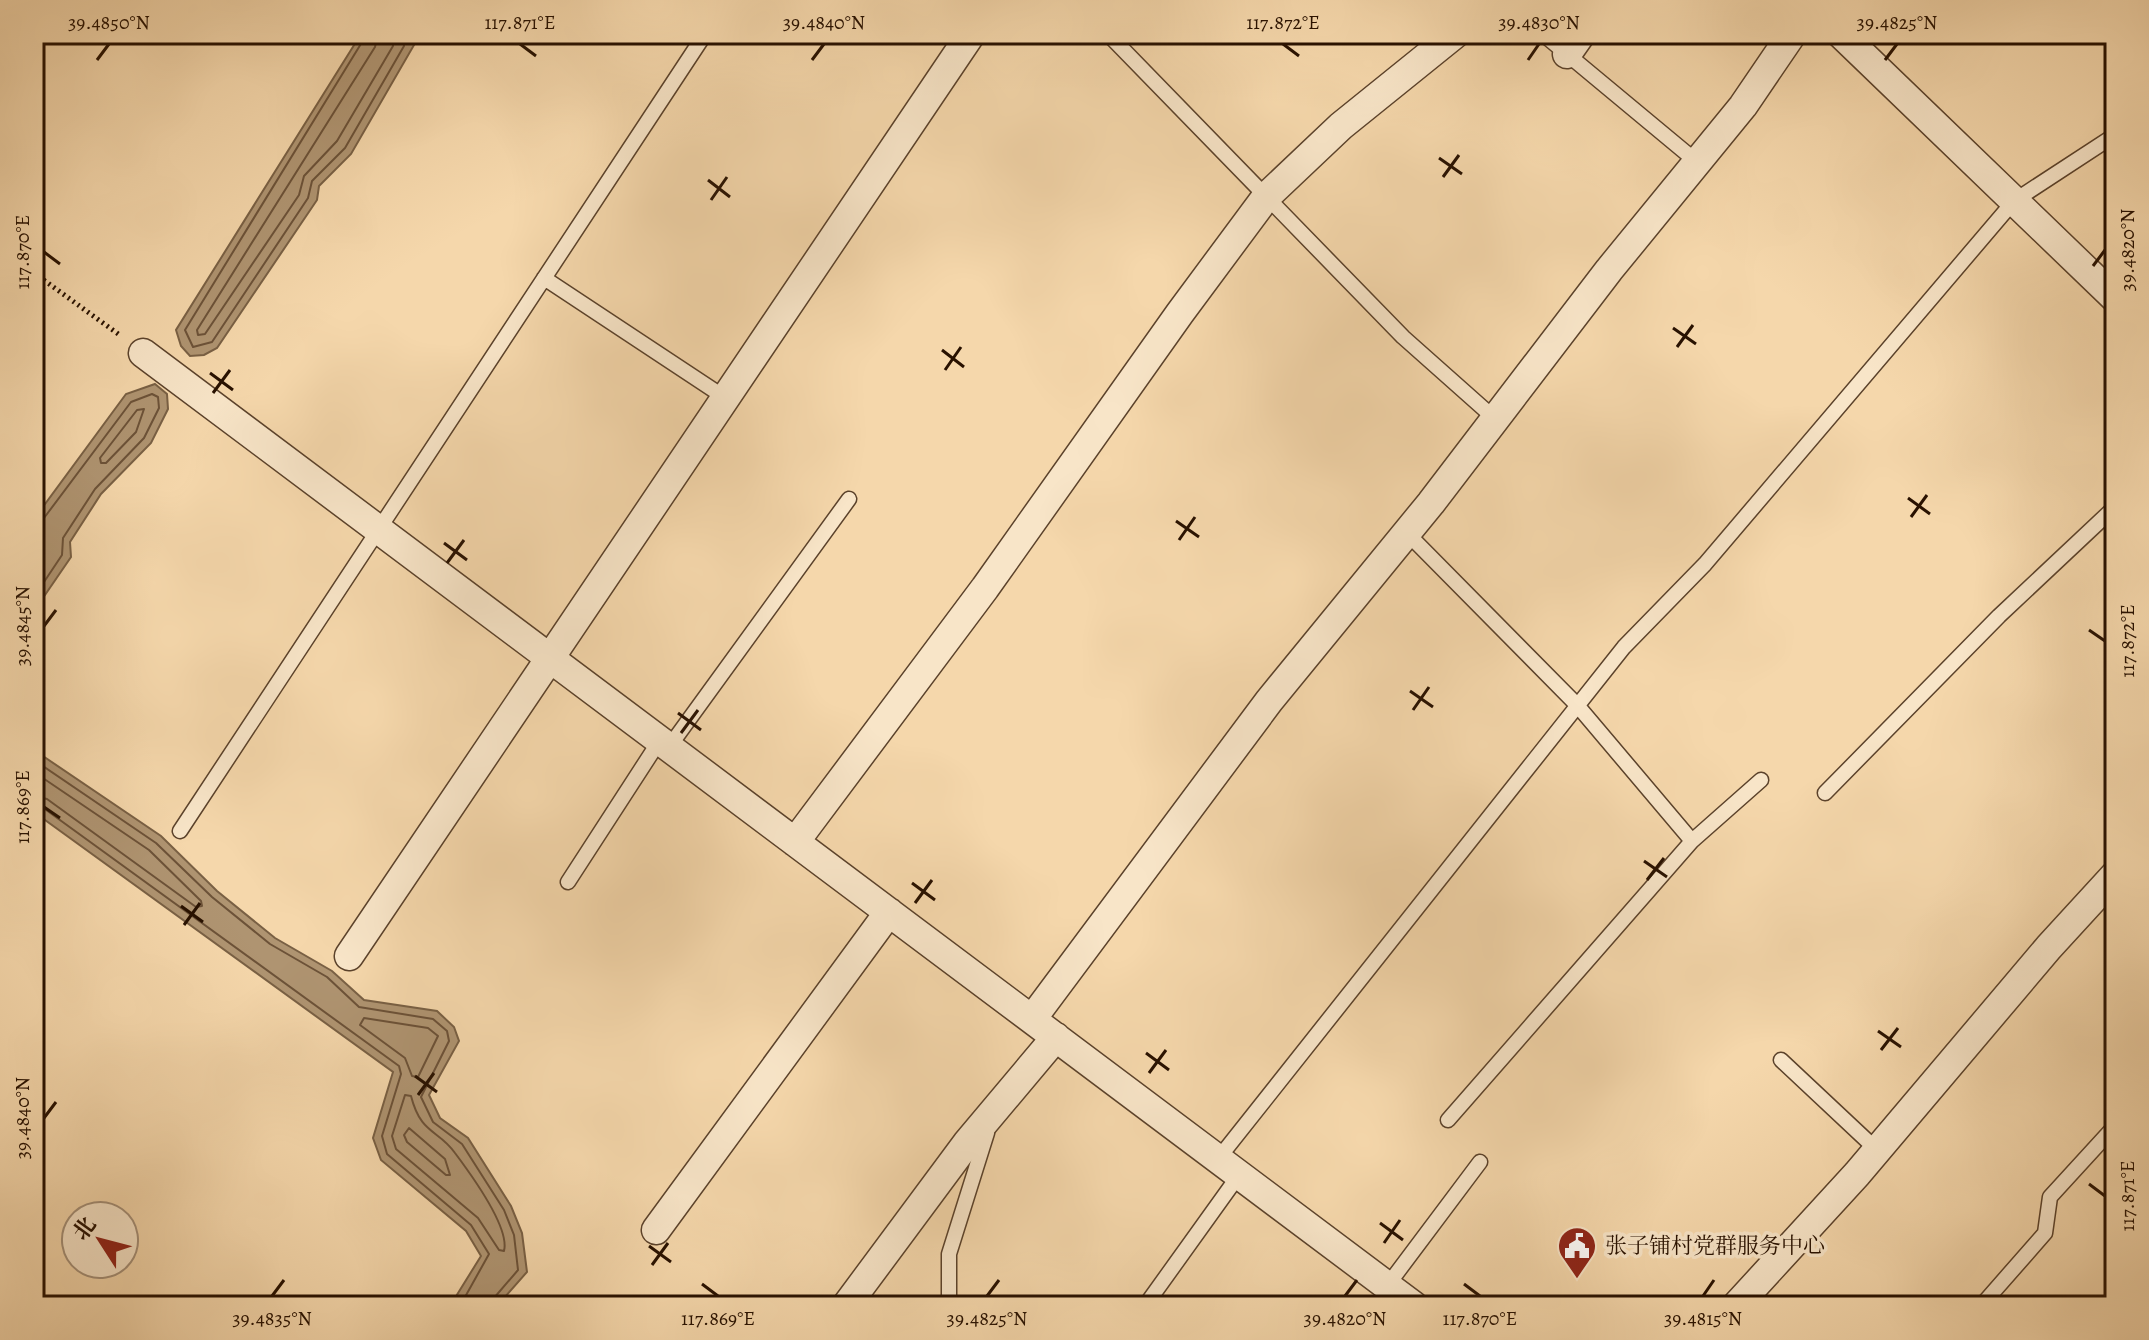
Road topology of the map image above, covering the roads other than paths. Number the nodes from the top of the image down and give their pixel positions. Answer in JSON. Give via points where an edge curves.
{"nodes":[{"id":1,"x":705,"y":34,"type":"edge"},
{"id":2,"x":971,"y":34,"type":"edge"},
{"id":3,"x":1108,"y":34,"type":"edge"},
{"id":4,"x":1455,"y":34,"type":"edge"},
{"id":5,"x":1543,"y":34,"type":"edge"},
{"id":6,"x":1792,"y":34,"type":"edge"},
{"id":7,"x":1841,"y":34,"type":"edge"},
{"id":8,"x":1574,"y":44,"type":"edge"},
{"id":9,"x":2115,"y":135,"type":"edge"},
{"id":10,"x":1697,"y":162,"type":"junction"},
{"id":11,"x":1266,"y":197,"type":"junction"},
{"id":12,"x":2014,"y":201,"type":"junction"},
{"id":13,"x":544,"y":278,"type":"junction"},
{"id":14,"x":2115,"y":298,"type":"edge"},
{"id":15,"x":143,"y":353,"type":"road end"},
{"id":16,"x":727,"y":399,"type":"junction"},
{"id":17,"x":1493,"y":417,"type":"junction"},
{"id":18,"x":849,"y":499,"type":"dead end"},
{"id":19,"x":2115,"y":507,"type":"edge"},
{"id":20,"x":379,"y":529,"type":"junction"},
{"id":21,"x":1406,"y":532,"type":"junction"},
{"id":22,"x":550,"y":658,"type":"junction"},
{"id":23,"x":1577,"y":705,"type":"junction"},
{"id":24,"x":664,"y":744,"type":"junction"},
{"id":25,"x":1761,"y":780,"type":"dead end"},
{"id":26,"x":1825,"y":793,"type":"dead end"},
{"id":27,"x":180,"y":831,"type":"dead end"},
{"id":28,"x":1692,"y":841,"type":"junction"},
{"id":29,"x":795,"y":842,"type":"junction"},
{"id":30,"x":2115,"y":875,"type":"edge"},
{"id":31,"x":568,"y":882,"type":"dead end"},
{"id":32,"x":889,"y":912,"type":"junction"},
{"id":33,"x":349,"y":956,"type":"dead end"},
{"id":34,"x":1032,"y":1019,"type":"junction"},
{"id":35,"x":1056,"y":1037,"type":"junction"},
{"id":36,"x":1781,"y":1060,"type":"dead end"},
{"id":37,"x":998,"y":1107,"type":"junction"},
{"id":38,"x":1448,"y":1120,"type":"dead end"},
{"id":39,"x":2115,"y":1126,"type":"edge"},
{"id":40,"x":1877,"y":1150,"type":"junction"},
{"id":41,"x":1480,"y":1162,"type":"dead end"},
{"id":42,"x":1228,"y":1167,"type":"junction"},
{"id":43,"x":656,"y":1230,"type":"dead end"},
{"id":44,"x":1397,"y":1298,"type":"edge"},
{"id":45,"x":846,"y":1306,"type":"edge"},
{"id":46,"x":949,"y":1306,"type":"edge"},
{"id":47,"x":1145,"y":1306,"type":"edge"},
{"id":48,"x":1736,"y":1306,"type":"edge"},
{"id":49,"x":1981,"y":1306,"type":"edge"}],
"edges":[{"from":1,"to":13,"type":"lane"},
{"from":2,"to":16,"type":"street"},
{"from":3,"to":11,"type":"lane"},
{"from":4,"to":11,"type":"street","via":[[1341,126]]},
{"from":5,"to":8,"type":"lane"},
{"from":6,"to":10,"type":"street"},
{"from":7,"to":12,"type":"street"},
{"from":8,"to":10,"type":"lane"},
{"from":9,"to":12,"type":"lane"},
{"from":10,"to":17,"type":"street"},
{"from":11,"to":17,"type":"lane","via":[[1403,337]]},
{"from":11,"to":29,"type":"street"},
{"from":12,"to":14,"type":"street"},
{"from":12,"to":23,"type":"lane","via":[[1793,464]]},
{"from":13,"to":16,"type":"lane"},
{"from":13,"to":20,"type":"lane"},
{"from":15,"to":20,"type":"street"},
{"from":16,"to":22,"type":"street"},
{"from":17,"to":21,"type":"street"},
{"from":18,"to":24,"type":"lane"},
{"from":19,"to":26,"type":"lane"},
{"from":20,"to":22,"type":"street"},
{"from":20,"to":27,"type":"lane"},
{"from":21,"to":23,"type":"lane"},
{"from":21,"to":34,"type":"street","via":[[1269,701]]},
{"from":22,"to":24,"type":"street"},
{"from":22,"to":33,"type":"street"},
{"from":23,"to":28,"type":"lane"},
{"from":23,"to":42,"type":"lane"},
{"from":24,"to":29,"type":"street"},
{"from":24,"to":31,"type":"lane"},
{"from":25,"to":28,"type":"lane"},
{"from":28,"to":38,"type":"lane"},
{"from":29,"to":32,"type":"street"},
{"from":30,"to":40,"type":"street"},
{"from":32,"to":34,"type":"street"},
{"from":32,"to":43,"type":"street"},
{"from":34,"to":35,"type":"street"},
{"from":35,"to":37,"type":"street"},
{"from":35,"to":42,"type":"street"},
{"from":36,"to":40,"type":"lane"},
{"from":37,"to":45,"type":"street"},
{"from":37,"to":46,"type":"lane","via":[[949,1254]]},
{"from":39,"to":49,"type":"lane","via":[[2050,1197],[2045,1233]]},
{"from":40,"to":48,"type":"street"},
{"from":41,"to":44,"type":"lane"},
{"from":42,"to":44,"type":"street"},
{"from":42,"to":47,"type":"lane"}]}
